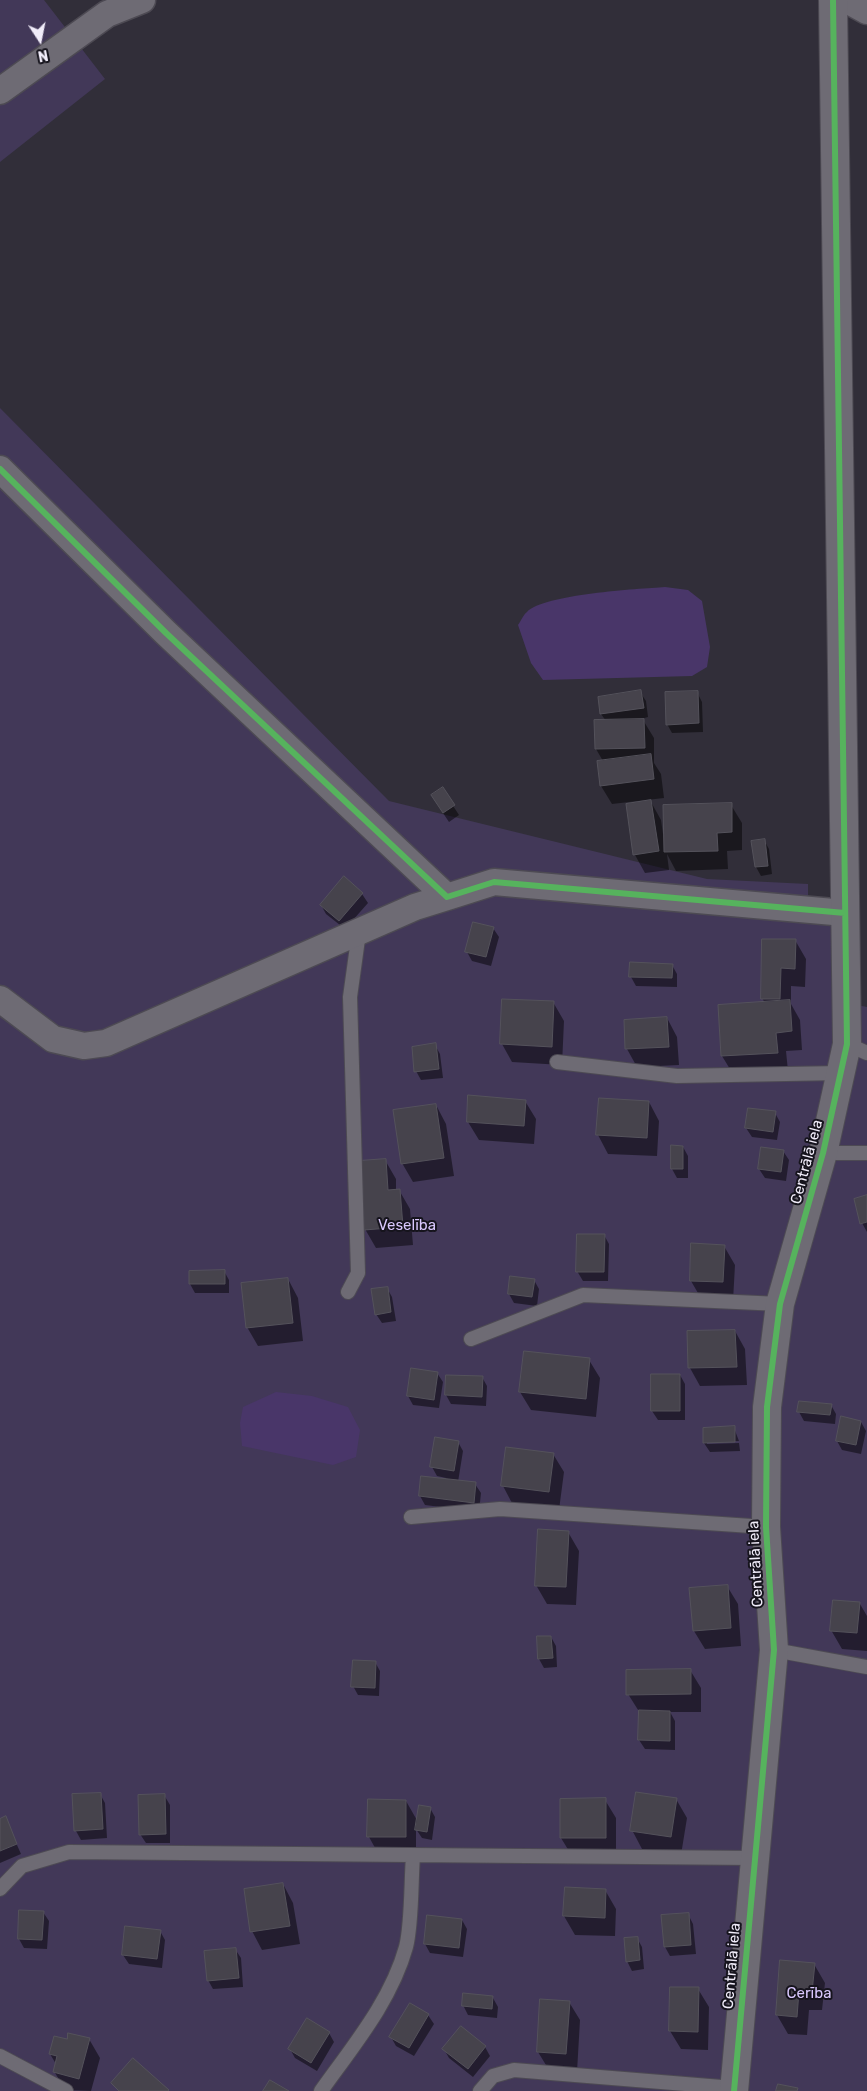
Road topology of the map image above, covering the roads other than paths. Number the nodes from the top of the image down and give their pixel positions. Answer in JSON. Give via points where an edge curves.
{"nodes":[{"id":1,"x":142,"y":0,"type":"edge"},
{"id":2,"x":832,"y":0,"type":"edge"},
{"id":3,"x":848,"y":0,"type":"edge"},
{"id":4,"x":867,"y":11,"type":"edge"},
{"id":5,"x":0,"y":91,"type":"edge"},
{"id":6,"x":0,"y":470,"type":"edge"},
{"id":7,"x":447,"y":897,"type":"junction"},
{"id":8,"x":845,"y":913,"type":"junction"},
{"id":9,"x":359,"y":932,"type":"junction"},
{"id":10,"x":0,"y":999,"type":"edge"},
{"id":11,"x":857,"y":1048,"type":"edge"},
{"id":12,"x":557,"y":1062,"type":"dead end"},
{"id":13,"x":841,"y":1073,"type":"junction"},
{"id":14,"x":867,"y":1153,"type":"edge"},
{"id":15,"x":823,"y":1154,"type":"junction"},
{"id":16,"x":348,"y":1292,"type":"dead end"},
{"id":17,"x":780,"y":1304,"type":"junction"},
{"id":18,"x":471,"y":1339,"type":"dead end"},
{"id":19,"x":411,"y":1517,"type":"dead end"},
{"id":20,"x":766,"y":1527,"type":"junction"},
{"id":21,"x":774,"y":1650,"type":"junction"},
{"id":22,"x":867,"y":1667,"type":"edge"},
{"id":23,"x":413,"y":1856,"type":"junction"},
{"id":24,"x":754,"y":1858,"type":"junction"},
{"id":25,"x":0,"y":1889,"type":"edge"},
{"id":26,"x":0,"y":2056,"type":"edge"},
{"id":27,"x":734,"y":2090,"type":"edge"},
{"id":28,"x":66,"y":2091,"type":"edge"},
{"id":29,"x":321,"y":2091,"type":"edge"},
{"id":30,"x":480,"y":2091,"type":"edge"}],
"edges":[{"from":1,"to":5,"type":"street","via":[[108,14]]},
{"from":2,"to":8,"type":"street","name":"Centrālā iela"},
{"from":3,"to":4,"type":"street"},
{"from":6,"to":7,"type":"street","via":[[166,633]]},
{"from":7,"to":8,"type":"street","via":[[494,882]]},
{"from":7,"to":9,"type":"street","via":[[415,907]]},
{"from":8,"to":11,"type":"street","name":"Centrālā iela"},
{"from":9,"to":10,"type":"street","via":[[106,1043],[84,1046],[54,1039]]},
{"from":9,"to":16,"type":"lane","via":[[350,997],[358,1273]]},
{"from":11,"to":13,"type":"street","name":"Centrālā iela"},
{"from":12,"to":13,"type":"lane","via":[[677,1076]]},
{"from":13,"to":15,"type":"street","name":"Centrālā iela"},
{"from":14,"to":15,"type":"lane"},
{"from":15,"to":17,"type":"street","name":"Centrālā iela"},
{"from":17,"to":18,"type":"lane","via":[[583,1295]]},
{"from":17,"to":20,"type":"street","name":"Centrālā iela","via":[[767,1407]]},
{"from":19,"to":20,"type":"lane","via":[[500,1509]]},
{"from":20,"to":21,"type":"street","name":"Centrālā iela"},
{"from":21,"to":22,"type":"lane"},
{"from":21,"to":24,"type":"street","name":"Centrālā iela"},
{"from":23,"to":24,"type":"lane"},
{"from":23,"to":25,"type":"lane","via":[[69,1852],[22,1866]]},
{"from":23,"to":29,"type":"lane","via":[[406,1945],[396,1976],[380,2006]]},
{"from":24,"to":27,"type":"street","name":"Centrālā iela"},
{"from":26,"to":28,"type":"lane"},
{"from":27,"to":30,"type":"lane","via":[[514,2070],[493,2076]]}]}
